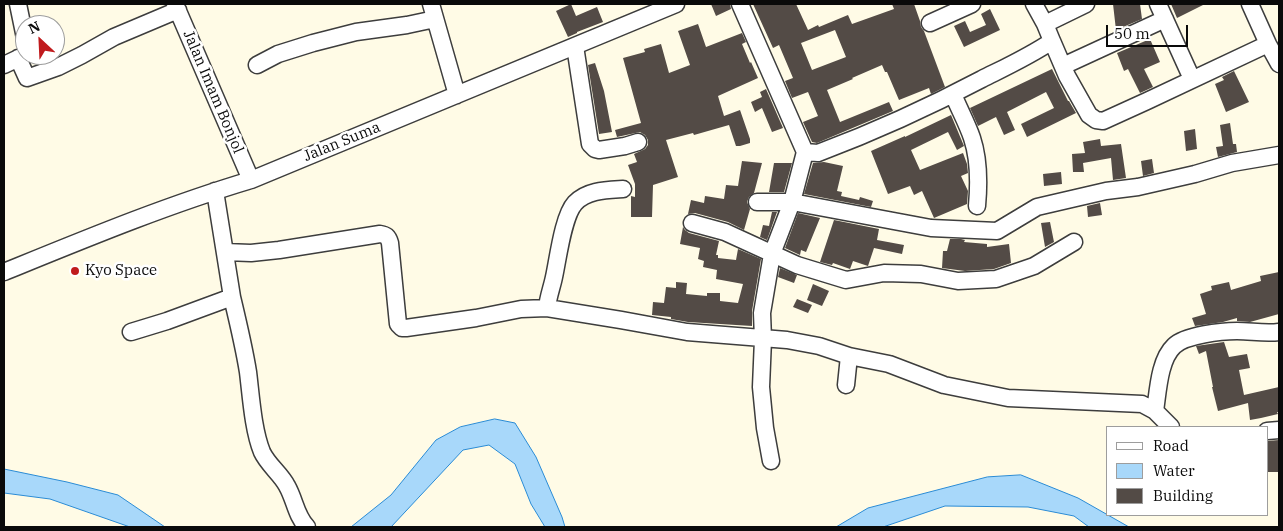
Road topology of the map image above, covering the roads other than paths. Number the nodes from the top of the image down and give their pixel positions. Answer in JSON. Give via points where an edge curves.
{"nodes":[{"id":1,"x":676,"y":4,"type":"edge"},
{"id":2,"x":740,"y":4,"type":"edge"},
{"id":3,"x":972,"y":4,"type":"edge"},
{"id":4,"x":1034,"y":4,"type":"edge"},
{"id":5,"x":1086,"y":4,"type":"edge"},
{"id":6,"x":1158,"y":4,"type":"edge"},
{"id":7,"x":1250,"y":4,"type":"edge"},
{"id":8,"x":176,"y":7,"type":"edge"},
{"id":9,"x":433,"y":11,"type":"edge"},
{"id":10,"x":1165,"y":19,"type":"junction"},
{"id":11,"x":930,"y":23,"type":"dead end"},
{"id":12,"x":1044,"y":24,"type":"junction"},
{"id":13,"x":1052,"y":41,"type":"junction"},
{"id":14,"x":1268,"y":44,"type":"junction"},
{"id":15,"x":575,"y":46,"type":"junction"},
{"id":16,"x":65,"y":64,"type":"edge"},
{"id":17,"x":1279,"y":64,"type":"edge"},
{"id":18,"x":19,"y":65,"type":"edge"},
{"id":19,"x":64,"y":65,"type":"edge"},
{"id":20,"x":257,"y":65,"type":"dead end"},
{"id":21,"x":1063,"y":66,"type":"junction"},
{"id":22,"x":1192,"y":79,"type":"junction"},
{"id":23,"x":953,"y":94,"type":"junction"},
{"id":24,"x":457,"y":95,"type":"junction"},
{"id":25,"x":638,"y":142,"type":"dead end"},
{"id":26,"x":805,"y":152,"type":"junction"},
{"id":27,"x":1279,"y":155,"type":"edge"},
{"id":28,"x":251,"y":180,"type":"junction"},
{"id":29,"x":623,"y":189,"type":"dead end"},
{"id":30,"x":215,"y":191,"type":"junction"},
{"id":31,"x":757,"y":202,"type":"dead end"},
{"id":32,"x":792,"y":202,"type":"junction"},
{"id":33,"x":977,"y":206,"type":"dead end"},
{"id":34,"x":692,"y":223,"type":"dead end"},
{"id":35,"x":1074,"y":242,"type":"dead end"},
{"id":36,"x":225,"y":252,"type":"junction"},
{"id":37,"x":772,"y":254,"type":"junction"},
{"id":38,"x":4,"y":272,"type":"edge"},
{"id":39,"x":232,"y":297,"type":"junction"},
{"id":40,"x":548,"y":308,"type":"junction"},
{"id":41,"x":131,"y":332,"type":"dead end"},
{"id":42,"x":1279,"y":332,"type":"edge"},
{"id":43,"x":762,"y":339,"type":"junction"},
{"id":44,"x":849,"y":356,"type":"junction"},
{"id":45,"x":846,"y":385,"type":"dead end"},
{"id":46,"x":1155,"y":411,"type":"junction"},
{"id":47,"x":1170,"y":426,"type":"edge"},
{"id":48,"x":772,"y":461,"type":"dead end"},
{"id":49,"x":307,"y":527,"type":"edge"}],
"edges":[{"from":1,"to":15,"type":"street","name":"Jalan Suma"},
{"from":2,"to":26,"type":"street"},
{"from":3,"to":11,"type":"street"},
{"from":4,"to":12,"type":"street"},
{"from":5,"to":12,"type":"street"},
{"from":6,"to":10,"type":"street"},
{"from":7,"to":14,"type":"street"},
{"from":8,"to":16,"type":"street"},
{"from":8,"to":28,"type":"street","name":"Jalan Imam Bonjol"},
{"from":9,"to":20,"type":"street","via":[[406,25],[356,32],[313,43],[278,54]]},
{"from":9,"to":24,"type":"street"},
{"from":10,"to":21,"type":"street"},
{"from":10,"to":22,"type":"street"},
{"from":12,"to":13,"type":"street"},
{"from":13,"to":21,"type":"street"},
{"from":13,"to":23,"type":"street"},
{"from":14,"to":17,"type":"street"},
{"from":14,"to":22,"type":"street"},
{"from":15,"to":24,"type":"street","name":"Jalan Suma"},
{"from":15,"to":25,"type":"street","via":[[590,144],[599,150]]},
{"from":18,"to":19,"type":"street","via":[[27,78]]},
{"from":21,"to":22,"type":"street","via":[[1089,115],[1096,120],[1148,102]]},
{"from":23,"to":26,"type":"street","via":[[842,144],[818,153]]},
{"from":23,"to":33,"type":"street","via":[[973,140],[978,178]]},
{"from":24,"to":28,"type":"street","name":"Jalan Suma"},
{"from":26,"to":32,"type":"street"},
{"from":27,"to":32,"type":"street","via":[[1037,207],[997,231],[931,228]]},
{"from":28,"to":30,"type":"street","name":"Jalan Suma"},
{"from":29,"to":40,"type":"street","via":[[599,190],[575,203],[559,246]]},
{"from":30,"to":36,"type":"street"},
{"from":30,"to":38,"type":"street","name":"Jalan Suma"},
{"from":31,"to":32,"type":"street"},
{"from":32,"to":37,"type":"street"},
{"from":34,"to":37,"type":"street","via":[[725,232]]},
{"from":35,"to":37,"type":"street","via":[[1034,266],[996,279],[958,281],[921,274],[884,273],[846,280]]},
{"from":36,"to":39,"type":"street"},
{"from":36,"to":40,"type":"street","via":[[270,251],[385,235],[390,243],[398,324],[402,328],[521,309]]},
{"from":37,"to":43,"type":"street","via":[[763,306]]},
{"from":39,"to":41,"type":"street"},
{"from":39,"to":49,"type":"street","via":[[263,453],[286,484],[298,516]]},
{"from":40,"to":43,"type":"street","via":[[687,332]]},
{"from":42,"to":46,"type":"street","via":[[1236,331],[1200,335],[1175,345],[1166,358],[1160,377]]},
{"from":43,"to":44,"type":"street","via":[[819,346]]},
{"from":43,"to":48,"type":"street","via":[[761,387]]},
{"from":44,"to":45,"type":"street"},
{"from":44,"to":46,"type":"street","via":[[890,364],[944,385],[1008,398],[1142,404]]},
{"from":46,"to":47,"type":"street"}]}
